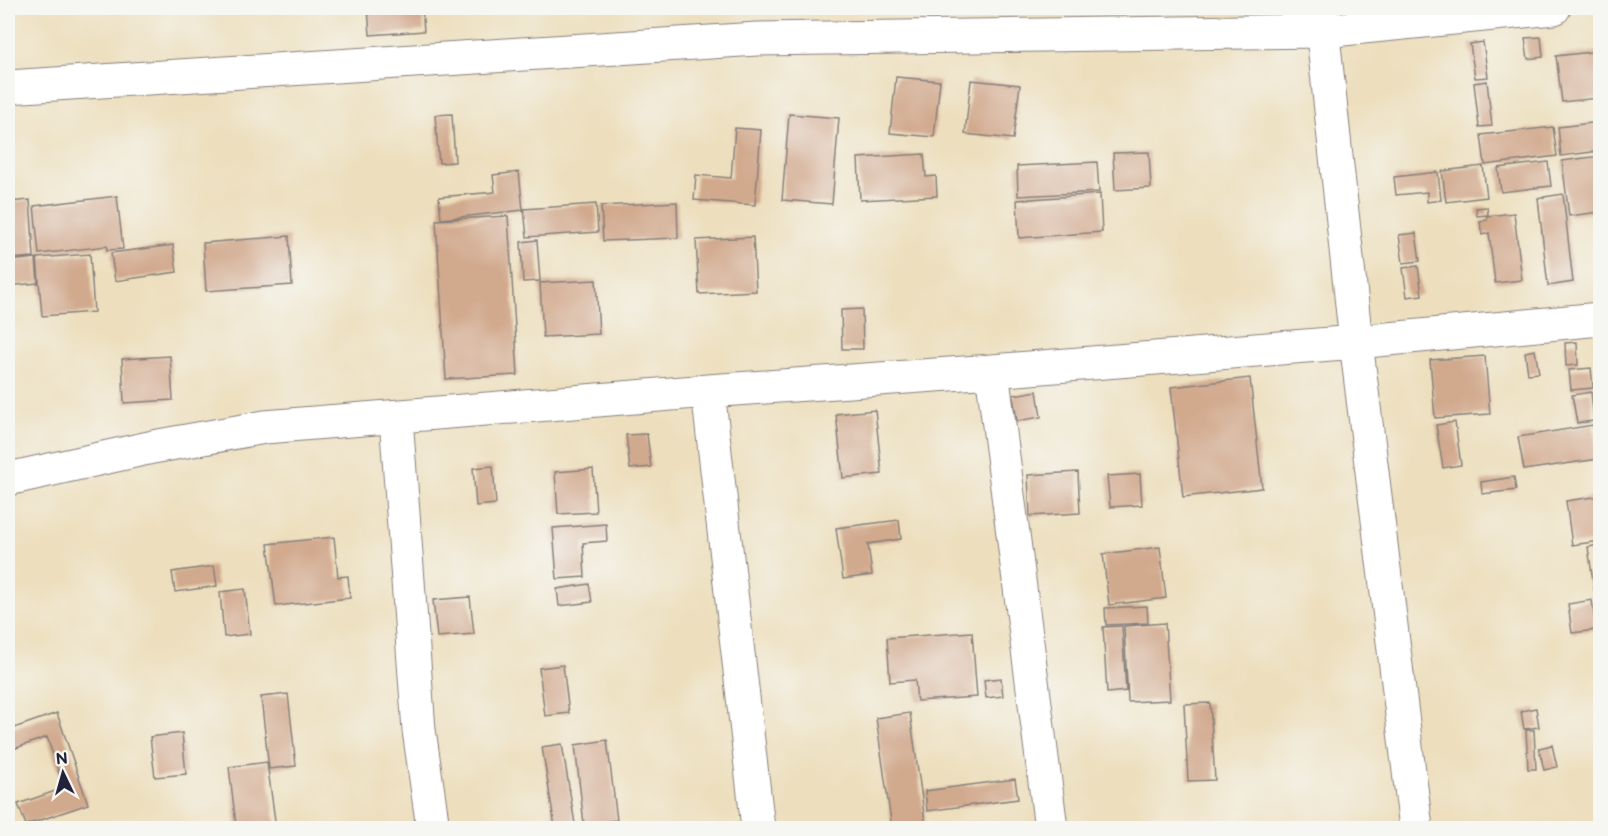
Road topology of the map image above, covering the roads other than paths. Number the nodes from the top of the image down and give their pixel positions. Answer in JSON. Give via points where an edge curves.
{"nodes":[{"id":1,"x":1554,"y":8,"type":"edge"},
{"id":2,"x":1322,"y":19,"type":"edge"},
{"id":3,"x":8,"y":87,"type":"edge"},
{"id":4,"x":1600,"y":319,"type":"edge"},
{"id":5,"x":1356,"y":342,"type":"junction"},
{"id":6,"x":992,"y":371,"type":"junction"},
{"id":7,"x":708,"y":391,"type":"junction"},
{"id":8,"x":396,"y":418,"type":"junction"},
{"id":9,"x":8,"y":479,"type":"edge"},
{"id":10,"x":433,"y":828,"type":"edge"},
{"id":11,"x":758,"y":828,"type":"edge"},
{"id":12,"x":1051,"y":828,"type":"edge"},
{"id":13,"x":1416,"y":828,"type":"edge"}],
"edges":[{"from":1,"to":2,"type":"street"},
{"from":2,"to":3,"type":"street","via":[[757,39]]},
{"from":2,"to":5,"type":"street"},
{"from":4,"to":5,"type":"street"},
{"from":5,"to":6,"type":"street"},
{"from":5,"to":13,"type":"street"},
{"from":6,"to":7,"type":"street"},
{"from":6,"to":12,"type":"street"},
{"from":7,"to":8,"type":"street"},
{"from":7,"to":11,"type":"street"},
{"from":8,"to":9,"type":"street","via":[[265,427]]},
{"from":8,"to":10,"type":"street","via":[[419,730]]}]}
